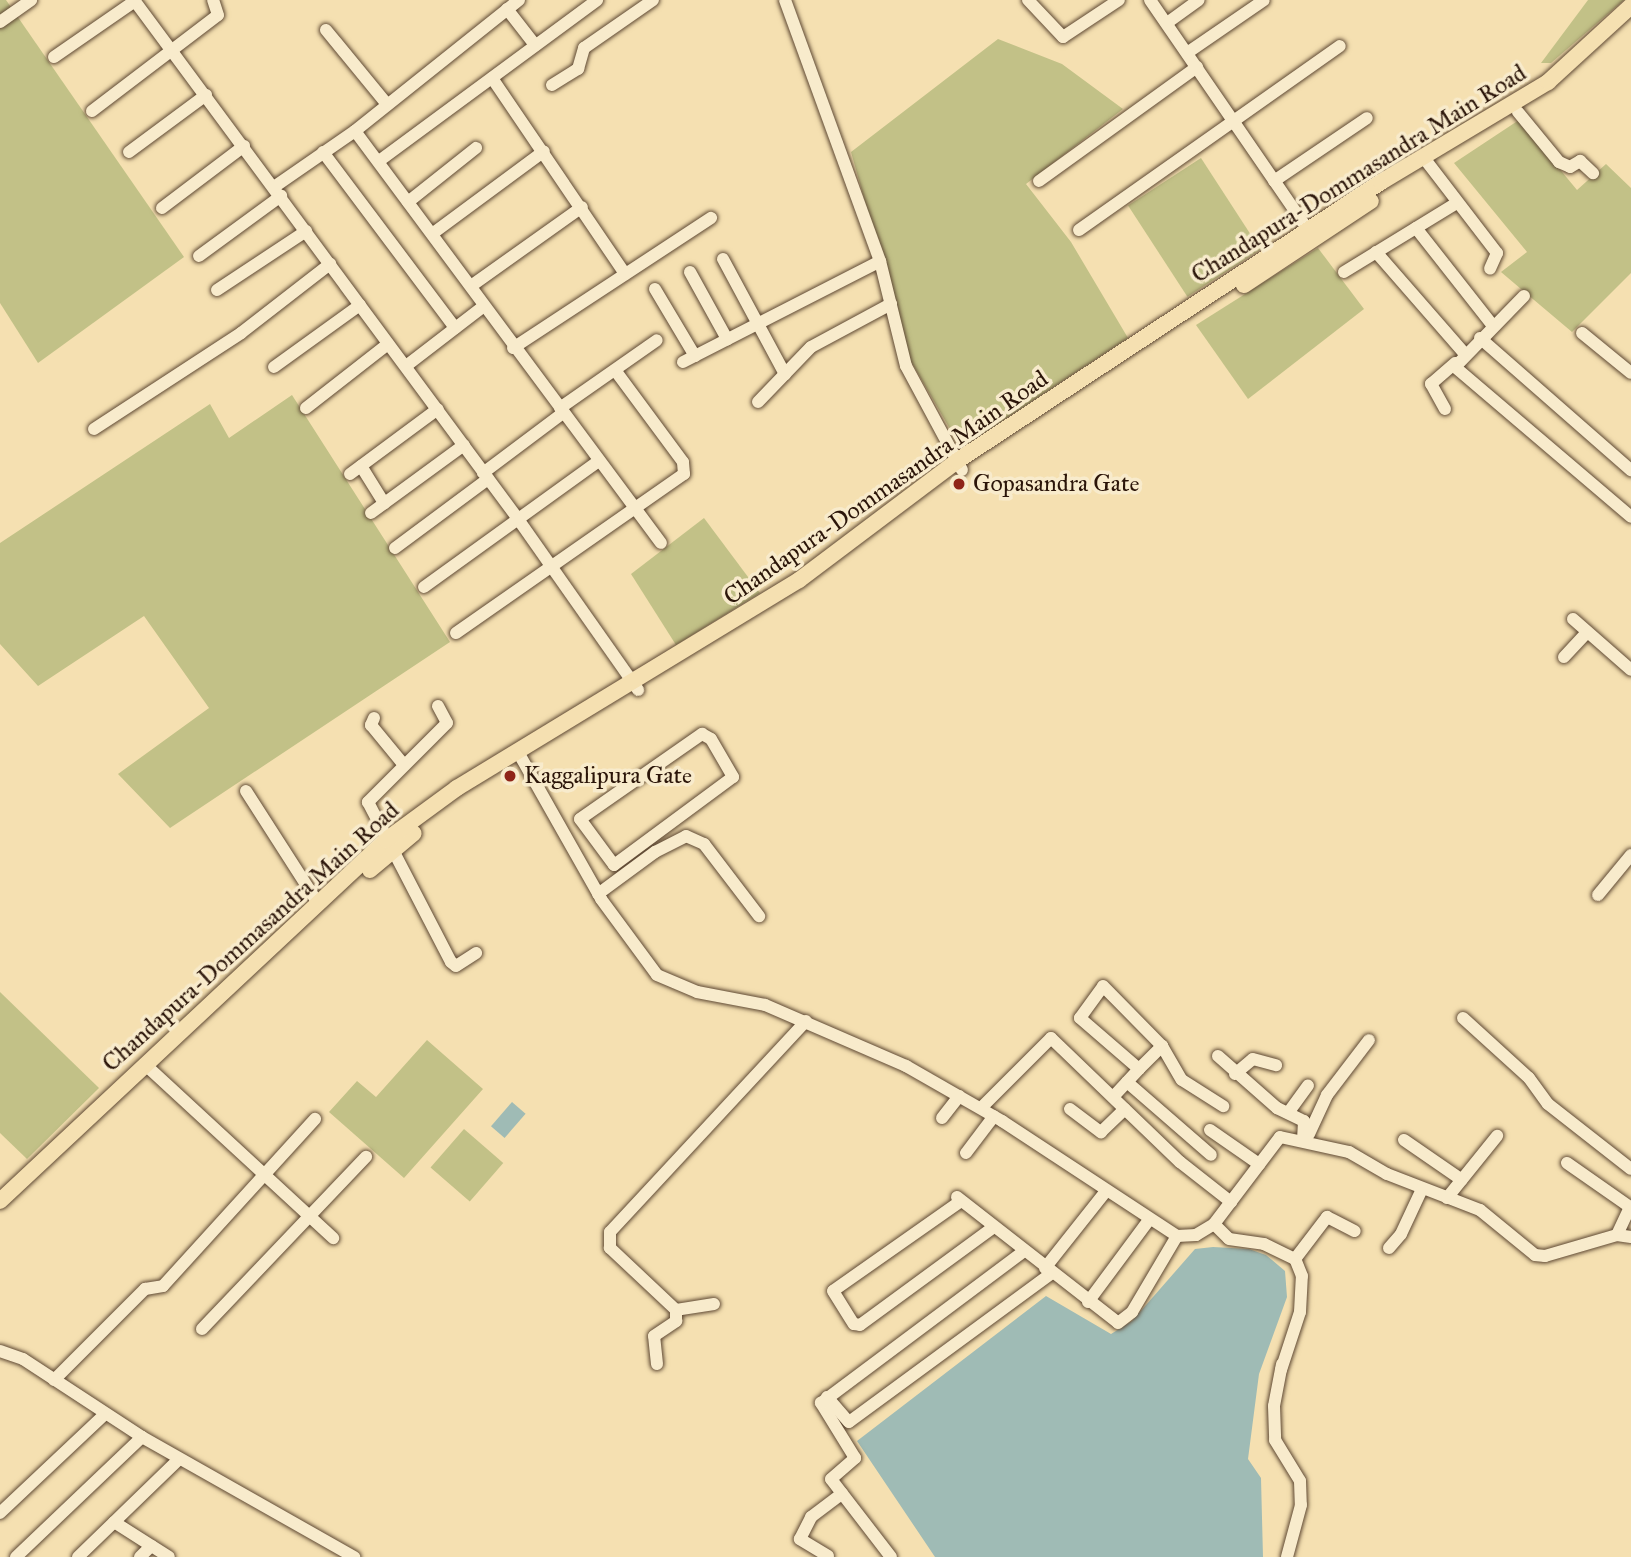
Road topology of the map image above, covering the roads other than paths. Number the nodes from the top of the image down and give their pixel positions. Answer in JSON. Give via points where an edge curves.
{"nodes":[{"id":1,"x":32,"y":0,"type":"edge"},
{"id":2,"x":213,"y":0,"type":"edge"},
{"id":3,"x":519,"y":0,"type":"edge"},
{"id":4,"x":597,"y":0,"type":"edge"},
{"id":5,"x":653,"y":0,"type":"edge"},
{"id":6,"x":785,"y":0,"type":"edge"},
{"id":7,"x":1028,"y":0,"type":"edge"},
{"id":8,"x":1119,"y":0,"type":"edge"},
{"id":9,"x":1150,"y":0,"type":"edge"},
{"id":10,"x":1199,"y":0,"type":"edge"},
{"id":11,"x":1264,"y":0,"type":"edge"},
{"id":12,"x":134,"y":1,"type":"edge"},
{"id":13,"x":507,"y":9,"type":"junction"},
{"id":14,"x":1631,"y":12,"type":"edge"},
{"id":15,"x":0,"y":22,"type":"edge"},
{"id":16,"x":1167,"y":23,"type":"junction"},
{"id":17,"x":326,"y":30,"type":"dead end"},
{"id":18,"x":535,"y":45,"type":"junction"},
{"id":19,"x":1340,"y":47,"type":"dead end"},
{"id":20,"x":173,"y":52,"type":"junction"},
{"id":21,"x":1187,"y":53,"type":"junction"},
{"id":22,"x":54,"y":57,"type":"dead end"},
{"id":23,"x":1197,"y":67,"type":"junction"},
{"id":24,"x":492,"y":78,"type":"junction"},
{"id":25,"x":552,"y":85,"type":"dead end"},
{"id":26,"x":206,"y":95,"type":"junction"},
{"id":27,"x":386,"y":103,"type":"junction"},
{"id":28,"x":92,"y":111,"type":"dead end"},
{"id":29,"x":1518,"y":112,"type":"junction"},
{"id":30,"x":1367,"y":118,"type":"dead end"},
{"id":31,"x":1233,"y":120,"type":"junction"},
{"id":32,"x":355,"y":131,"type":"junction"},
{"id":33,"x":244,"y":146,"type":"junction"},
{"id":34,"x":476,"y":148,"type":"dead end"},
{"id":35,"x":129,"y":152,"type":"dead end"},
{"id":36,"x":323,"y":152,"type":"junction"},
{"id":37,"x":544,"y":152,"type":"junction"},
{"id":38,"x":379,"y":161,"type":"junction"},
{"id":39,"x":1426,"y":162,"type":"junction"},
{"id":40,"x":1593,"y":173,"type":"dead end"},
{"id":41,"x":1039,"y":181,"type":"dead end"},
{"id":42,"x":1275,"y":181,"type":"junction"},
{"id":43,"x":278,"y":192,"type":"junction"},
{"id":44,"x":408,"y":202,"type":"junction"},
{"id":45,"x":1455,"y":204,"type":"junction"},
{"id":46,"x":582,"y":207,"type":"junction"},
{"id":47,"x":162,"y":208,"type":"dead end"},
{"id":48,"x":711,"y":218,"type":"dead end"},
{"id":49,"x":1416,"y":228,"type":"junction"},
{"id":50,"x":1079,"y":230,"type":"dead end"},
{"id":51,"x":1308,"y":230,"type":"junction"},
{"id":52,"x":306,"y":231,"type":"junction"},
{"id":53,"x":432,"y":234,"type":"junction"},
{"id":54,"x":1376,"y":252,"type":"junction"},
{"id":55,"x":199,"y":256,"type":"dead end"},
{"id":56,"x":723,"y":259,"type":"dead end"},
{"id":57,"x":880,"y":261,"type":"junction"},
{"id":58,"x":330,"y":264,"type":"junction"},
{"id":59,"x":1490,"y":269,"type":"dead end"},
{"id":60,"x":690,"y":272,"type":"dead end"},
{"id":61,"x":1343,"y":272,"type":"dead end"},
{"id":62,"x":625,"y":274,"type":"junction"},
{"id":63,"x":471,"y":286,"type":"junction"},
{"id":64,"x":655,"y":289,"type":"dead end"},
{"id":65,"x":217,"y":290,"type":"dead end"},
{"id":66,"x":1524,"y":296,"type":"dead end"},
{"id":67,"x":891,"y":304,"type":"junction"},
{"id":68,"x":360,"y":305,"type":"junction"},
{"id":69,"x":484,"y":306,"type":"junction"},
{"id":70,"x":759,"y":323,"type":"junction"},
{"id":71,"x":1493,"y":326,"type":"junction"},
{"id":72,"x":455,"y":328,"type":"junction"},
{"id":73,"x":1582,"y":333,"type":"dead end"},
{"id":74,"x":1480,"y":338,"type":"junction"},
{"id":75,"x":657,"y":340,"type":"dead end"},
{"id":76,"x":727,"y":340,"type":"junction"},
{"id":77,"x":388,"y":344,"type":"junction"},
{"id":78,"x":513,"y":348,"type":"junction"},
{"id":79,"x":1459,"y":358,"type":"junction"},
{"id":80,"x":406,"y":366,"type":"junction"},
{"id":81,"x":274,"y":368,"type":"dead end"},
{"id":82,"x":615,"y":370,"type":"junction"},
{"id":83,"x":1631,"y":373,"type":"edge"},
{"id":84,"x":785,"y":374,"type":"junction"},
{"id":85,"x":758,"y":402,"type":"dead end"},
{"id":86,"x":306,"y":408,"type":"dead end"},
{"id":87,"x":438,"y":409,"type":"junction"},
{"id":88,"x":1446,"y":409,"type":"dead end"},
{"id":89,"x":562,"y":411,"type":"junction"},
{"id":90,"x":94,"y":429,"type":"dead end"},
{"id":91,"x":464,"y":445,"type":"junction"},
{"id":92,"x":599,"y":461,"type":"junction"},
{"id":93,"x":361,"y":466,"type":"junction"},
{"id":94,"x":960,"y":466,"type":"junction"},
{"id":95,"x":1631,"y":470,"type":"edge"},
{"id":96,"x":350,"y":474,"type":"dead end"},
{"id":97,"x":486,"y":476,"type":"junction"},
{"id":98,"x":384,"y":503,"type":"junction"},
{"id":99,"x":636,"y":511,"type":"junction"},
{"id":100,"x":371,"y":513,"type":"dead end"},
{"id":101,"x":1631,"y":517,"type":"edge"},
{"id":102,"x":518,"y":519,"type":"junction"},
{"id":103,"x":661,"y":543,"type":"dead end"},
{"id":104,"x":395,"y":548,"type":"dead end"},
{"id":105,"x":553,"y":569,"type":"junction"},
{"id":106,"x":424,"y":587,"type":"dead end"},
{"id":107,"x":1573,"y":619,"type":"dead end"},
{"id":108,"x":1587,"y":632,"type":"junction"},
{"id":109,"x":456,"y":633,"type":"dead end"},
{"id":110,"x":1564,"y":657,"type":"dead end"},
{"id":111,"x":1631,"y":670,"type":"edge"},
{"id":112,"x":636,"y":686,"type":"junction"},
{"id":113,"x":438,"y":706,"type":"dead end"},
{"id":114,"x":374,"y":718,"type":"dead end"},
{"id":115,"x":520,"y":756,"type":"junction"},
{"id":116,"x":404,"y":765,"type":"junction"},
{"id":117,"x":246,"y":791,"type":"dead end"},
{"id":118,"x":594,"y":841,"type":"junction"},
{"id":119,"x":389,"y":846,"type":"junction"},
{"id":120,"x":578,"y":853,"type":"junction"},
{"id":121,"x":1631,"y":855,"type":"edge"},
{"id":122,"x":598,"y":894,"type":"junction"},
{"id":123,"x":1598,"y":895,"type":"dead end"},
{"id":124,"x":318,"y":903,"type":"junction"},
{"id":125,"x":759,"y":916,"type":"dead end"},
{"id":126,"x":476,"y":953,"type":"dead end"},
{"id":127,"x":1464,"y":1018,"type":"dead end"},
{"id":128,"x":806,"y":1021,"type":"junction"},
{"id":129,"x":1369,"y":1040,"type":"dead end"},
{"id":130,"x":1162,"y":1046,"type":"junction"},
{"id":131,"x":1218,"y":1056,"type":"dead end"},
{"id":132,"x":1276,"y":1065,"type":"dead end"},
{"id":133,"x":1139,"y":1069,"type":"junction"},
{"id":134,"x":151,"y":1070,"type":"junction"},
{"id":135,"x":1235,"y":1074,"type":"junction"},
{"id":136,"x":1127,"y":1082,"type":"junction"},
{"id":137,"x":1308,"y":1084,"type":"dead end"},
{"id":138,"x":959,"y":1096,"type":"junction"},
{"id":139,"x":1113,"y":1097,"type":"junction"},
{"id":140,"x":1223,"y":1106,"type":"dead end"},
{"id":141,"x":981,"y":1108,"type":"junction"},
{"id":142,"x":1070,"y":1109,"type":"dead end"},
{"id":143,"x":1125,"y":1109,"type":"junction"},
{"id":144,"x":1288,"y":1113,"type":"junction"},
{"id":145,"x":993,"y":1116,"type":"junction"},
{"id":146,"x":942,"y":1118,"type":"dead end"},
{"id":147,"x":315,"y":1119,"type":"dead end"},
{"id":148,"x":1210,"y":1130,"type":"dead end"},
{"id":149,"x":1497,"y":1136,"type":"dead end"},
{"id":150,"x":1404,"y":1140,"type":"dead end"},
{"id":151,"x":1305,"y":1141,"type":"junction"},
{"id":152,"x":967,"y":1153,"type":"dead end"},
{"id":153,"x":1211,"y":1155,"type":"dead end"},
{"id":154,"x":366,"y":1157,"type":"dead end"},
{"id":155,"x":1567,"y":1163,"type":"dead end"},
{"id":156,"x":1259,"y":1164,"type":"junction"},
{"id":157,"x":1631,"y":1169,"type":"edge"},
{"id":158,"x":264,"y":1175,"type":"junction"},
{"id":159,"x":1462,"y":1180,"type":"junction"},
{"id":160,"x":1422,"y":1189,"type":"junction"},
{"id":161,"x":1106,"y":1191,"type":"junction"},
{"id":162,"x":1447,"y":1198,"type":"junction"},
{"id":163,"x":0,"y":1201,"type":"edge"},
{"id":164,"x":1231,"y":1202,"type":"junction"},
{"id":165,"x":0,"y":1213,"type":"edge"},
{"id":166,"x":309,"y":1216,"type":"junction"},
{"id":167,"x":1149,"y":1220,"type":"junction"},
{"id":168,"x":1214,"y":1224,"type":"junction"},
{"id":169,"x":994,"y":1227,"type":"junction"},
{"id":170,"x":1355,"y":1231,"type":"dead end"},
{"id":171,"x":1617,"y":1235,"type":"junction"},
{"id":172,"x":1177,"y":1236,"type":"junction"},
{"id":173,"x":1631,"y":1237,"type":"edge"},
{"id":174,"x":333,"y":1238,"type":"dead end"},
{"id":175,"x":1389,"y":1248,"type":"dead end"},
{"id":176,"x":1024,"y":1251,"type":"junction"},
{"id":177,"x":1295,"y":1259,"type":"junction"},
{"id":178,"x":1049,"y":1270,"type":"junction"},
{"id":179,"x":1088,"y":1302,"type":"junction"},
{"id":180,"x":713,"y":1304,"type":"dead end"},
{"id":181,"x":676,"y":1310,"type":"junction"},
{"id":182,"x":201,"y":1329,"type":"dead end"},
{"id":183,"x":0,"y":1351,"type":"edge"},
{"id":184,"x":657,"y":1364,"type":"dead end"},
{"id":185,"x":1282,"y":1364,"type":"junction"},
{"id":186,"x":54,"y":1380,"type":"junction"},
{"id":187,"x":827,"y":1397,"type":"junction"},
{"id":188,"x":105,"y":1414,"type":"junction"},
{"id":189,"x":1265,"y":1418,"type":"dead end"},
{"id":190,"x":142,"y":1437,"type":"junction"},
{"id":191,"x":179,"y":1459,"type":"junction"},
{"id":192,"x":842,"y":1494,"type":"junction"},
{"id":193,"x":0,"y":1513,"type":"edge"},
{"id":194,"x":114,"y":1522,"type":"junction"},
{"id":195,"x":151,"y":1546,"type":"junction"},
{"id":196,"x":16,"y":1557,"type":"edge"},
{"id":197,"x":78,"y":1557,"type":"edge"},
{"id":198,"x":139,"y":1557,"type":"edge"},
{"id":199,"x":169,"y":1557,"type":"edge"},
{"id":200,"x":354,"y":1557,"type":"edge"},
{"id":201,"x":829,"y":1557,"type":"edge"},
{"id":202,"x":891,"y":1557,"type":"edge"},
{"id":203,"x":1287,"y":1557,"type":"edge"}],
"edges":[{"from":1,"to":15,"type":"street"},
{"from":2,"to":20,"type":"street","via":[[218,15]]},
{"from":3,"to":13,"type":"street"},
{"from":4,"to":18,"type":"street"},
{"from":5,"to":25,"type":"street","via":[[584,48],[578,69]]},
{"from":6,"to":57,"type":"street","via":[[841,143]]},
{"from":7,"to":8,"type":"street","via":[[1063,37]]},
{"from":9,"to":16,"type":"street"},
{"from":10,"to":16,"type":"street"},
{"from":11,"to":21,"type":"street"},
{"from":12,"to":20,"type":"street"},
{"from":12,"to":22,"type":"street"},
{"from":13,"to":18,"type":"street"},
{"from":13,"to":27,"type":"street"},
{"from":14,"to":29,"type":"main road","name":"Chandapura-Dommasandra Main Road","via":[[1602,50]]},
{"from":14,"to":39,"type":"main road","name":"Chandapura-Dommasandra Main Road","via":[[1548,82]]},
{"from":16,"to":21,"type":"street"},
{"from":17,"to":27,"type":"street"},
{"from":18,"to":24,"type":"street"},
{"from":19,"to":31,"type":"street"},
{"from":20,"to":26,"type":"street"},
{"from":20,"to":28,"type":"street"},
{"from":21,"to":23,"type":"street"},
{"from":23,"to":31,"type":"street"},
{"from":23,"to":41,"type":"street"},
{"from":24,"to":37,"type":"street"},
{"from":24,"to":38,"type":"street"},
{"from":26,"to":33,"type":"street"},
{"from":26,"to":35,"type":"street"},
{"from":27,"to":32,"type":"street"},
{"from":29,"to":39,"type":"main road","name":"Chandapura-Dommasandra Main Road"},
{"from":29,"to":40,"type":"street","via":[[1559,162],[1570,167],[1580,161]]},
{"from":30,"to":42,"type":"street"},
{"from":31,"to":42,"type":"street"},
{"from":31,"to":50,"type":"street"},
{"from":32,"to":36,"type":"street"},
{"from":32,"to":38,"type":"street"},
{"from":33,"to":43,"type":"street"},
{"from":33,"to":47,"type":"street"},
{"from":34,"to":44,"type":"street"},
{"from":36,"to":43,"type":"street"},
{"from":36,"to":72,"type":"street"},
{"from":37,"to":46,"type":"street"},
{"from":37,"to":53,"type":"street"},
{"from":38,"to":44,"type":"street"},
{"from":39,"to":45,"type":"street"},
{"from":39,"to":51,"type":"main road","name":"Chandapura-Dommasandra Main Road"},
{"from":39,"to":94,"type":"main road","name":"Chandapura-Dommasandra Main Road"},
{"from":42,"to":51,"type":"street"},
{"from":43,"to":52,"type":"street"},
{"from":43,"to":55,"type":"street"},
{"from":44,"to":53,"type":"street"},
{"from":45,"to":49,"type":"street"},
{"from":45,"to":59,"type":"street","via":[[1497,253]]},
{"from":46,"to":62,"type":"street"},
{"from":46,"to":63,"type":"street"},
{"from":48,"to":62,"type":"street"},
{"from":49,"to":54,"type":"street"},
{"from":49,"to":71,"type":"street"},
{"from":51,"to":94,"type":"main road","name":"Chandapura-Dommasandra Main Road"},
{"from":52,"to":58,"type":"street"},
{"from":52,"to":65,"type":"street"},
{"from":53,"to":63,"type":"street"},
{"from":54,"to":61,"type":"street"},
{"from":54,"to":79,"type":"street"},
{"from":56,"to":70,"type":"street"},
{"from":57,"to":67,"type":"street"},
{"from":57,"to":70,"type":"street"},
{"from":58,"to":68,"type":"street"},
{"from":58,"to":90,"type":"street","via":[[241,333]]},
{"from":60,"to":76,"type":"street"},
{"from":62,"to":78,"type":"street"},
{"from":63,"to":69,"type":"street"},
{"from":64,"to":76,"type":"street","via":[[689,359]]},
{"from":66,"to":71,"type":"street"},
{"from":67,"to":84,"type":"street","via":[[810,348]]},
{"from":67,"to":94,"type":"street","via":[[906,366]]},
{"from":68,"to":77,"type":"street"},
{"from":68,"to":81,"type":"street"},
{"from":69,"to":72,"type":"street"},
{"from":69,"to":78,"type":"street"},
{"from":70,"to":76,"type":"street"},
{"from":70,"to":84,"type":"street"},
{"from":71,"to":74,"type":"street"},
{"from":72,"to":80,"type":"street"},
{"from":73,"to":83,"type":"street"},
{"from":74,"to":79,"type":"street"},
{"from":74,"to":95,"type":"street"},
{"from":75,"to":82,"type":"street"},
{"from":77,"to":80,"type":"street"},
{"from":77,"to":86,"type":"street"},
{"from":78,"to":89,"type":"street"},
{"from":79,"to":88,"type":"street","via":[[1431,384]]},
{"from":79,"to":101,"type":"street"},
{"from":80,"to":87,"type":"street"},
{"from":82,"to":89,"type":"street"},
{"from":82,"to":99,"type":"street","via":[[682,462],[684,474]]},
{"from":84,"to":85,"type":"street"},
{"from":87,"to":91,"type":"street"},
{"from":87,"to":93,"type":"street"},
{"from":89,"to":92,"type":"street"},
{"from":89,"to":97,"type":"street"},
{"from":91,"to":97,"type":"street"},
{"from":91,"to":98,"type":"street"},
{"from":92,"to":99,"type":"street"},
{"from":92,"to":102,"type":"street"},
{"from":93,"to":96,"type":"street"},
{"from":93,"to":98,"type":"street"},
{"from":94,"to":112,"type":"main road","name":"Chandapura-Dommasandra Main Road","via":[[804,587]]},
{"from":97,"to":102,"type":"street"},
{"from":97,"to":104,"type":"street"},
{"from":98,"to":100,"type":"street"},
{"from":99,"to":103,"type":"street"},
{"from":99,"to":105,"type":"street"},
{"from":102,"to":105,"type":"street"},
{"from":102,"to":106,"type":"street"},
{"from":105,"to":109,"type":"street"},
{"from":105,"to":112,"type":"street"},
{"from":107,"to":108,"type":"street"},
{"from":108,"to":110,"type":"street"},
{"from":108,"to":111,"type":"street"},
{"from":112,"to":115,"type":"main road","name":"Chandapura-Dommasandra Main Road"},
{"from":113,"to":116,"type":"street","via":[[447,723]]},
{"from":114,"to":116,"type":"street","via":[[371,725]]},
{"from":115,"to":119,"type":"main road","name":"Chandapura-Dommasandra Main Road"},
{"from":115,"to":120,"type":"street"},
{"from":116,"to":119,"type":"street","via":[[368,802]]},
{"from":117,"to":124,"type":"street"},
{"from":118,"to":118,"type":"street","via":[[580,819],[583,816],[702,734],[711,739],[733,774],[729,780],[617,864],[610,863]]},
{"from":118,"to":120,"type":"street"},
{"from":119,"to":124,"type":"main road","name":"Chandapura-Dommasandra Main Road"},
{"from":119,"to":126,"type":"street","via":[[454,966]]},
{"from":119,"to":134,"type":"main road","name":"Chandapura-Dommasandra Main Road"},
{"from":120,"to":122,"type":"street"},
{"from":121,"to":123,"type":"street"},
{"from":122,"to":125,"type":"street","via":[[655,852],[686,836],[704,844]]},
{"from":122,"to":128,"type":"street","via":[[647,965],[667,982],[765,1005]]},
{"from":124,"to":163,"type":"main road","name":"Chandapura-Dommasandra Main Road"},
{"from":127,"to":157,"type":"street","via":[[1529,1079],[1548,1104]]},
{"from":128,"to":138,"type":"street","via":[[906,1066]]},
{"from":128,"to":181,"type":"street","via":[[610,1232],[610,1248]]},
{"from":129,"to":151,"type":"street","via":[[1327,1096]]},
{"from":130,"to":133,"type":"street"},
{"from":130,"to":133,"type":"street","via":[[1103,986],[1080,1017]]},
{"from":130,"to":140,"type":"street","via":[[1182,1080]]},
{"from":131,"to":135,"type":"street"},
{"from":132,"to":135,"type":"street","via":[[1253,1059]]},
{"from":133,"to":136,"type":"street"},
{"from":134,"to":158,"type":"street"},
{"from":134,"to":165,"type":"main road","name":"Chandapura-Dommasandra Main Road"},
{"from":135,"to":144,"type":"street"},
{"from":136,"to":139,"type":"street"},
{"from":136,"to":153,"type":"street"},
{"from":137,"to":144,"type":"street"},
{"from":138,"to":141,"type":"street"},
{"from":138,"to":146,"type":"street"},
{"from":139,"to":141,"type":"street","via":[[1051,1038]]},
{"from":139,"to":143,"type":"street"},
{"from":141,"to":145,"type":"street"},
{"from":142,"to":143,"type":"street","via":[[1101,1132]]},
{"from":143,"to":164,"type":"street","via":[[1180,1162]]},
{"from":144,"to":151,"type":"street","via":[[1306,1124]]},
{"from":145,"to":152,"type":"street"},
{"from":145,"to":161,"type":"street"},
{"from":147,"to":158,"type":"street"},
{"from":148,"to":156,"type":"street"},
{"from":149,"to":159,"type":"street"},
{"from":150,"to":159,"type":"street"},
{"from":151,"to":156,"type":"street","via":[[1277,1139]]},
{"from":151,"to":160,"type":"street","via":[[1349,1152]]},
{"from":154,"to":166,"type":"street"},
{"from":155,"to":171,"type":"street","via":[[1630,1207]]},
{"from":156,"to":164,"type":"street"},
{"from":158,"to":166,"type":"street"},
{"from":158,"to":186,"type":"street","via":[[163,1286],[145,1289]]},
{"from":159,"to":162,"type":"street"},
{"from":160,"to":162,"type":"street"},
{"from":160,"to":175,"type":"street","via":[[1401,1234]]},
{"from":161,"to":167,"type":"street"},
{"from":161,"to":178,"type":"street"},
{"from":162,"to":171,"type":"street","via":[[1480,1210],[1535,1255]]},
{"from":164,"to":168,"type":"street"},
{"from":166,"to":174,"type":"street"},
{"from":166,"to":182,"type":"street"},
{"from":167,"to":172,"type":"street"},
{"from":167,"to":179,"type":"street"},
{"from":168,"to":172,"type":"street","via":[[1196,1235]]},
{"from":168,"to":177,"type":"street","via":[[1228,1239],[1264,1244]]},
{"from":169,"to":169,"type":"street","via":[[860,1325],[854,1324],[833,1291],[958,1198]]},
{"from":169,"to":176,"type":"street"},
{"from":170,"to":177,"type":"street","via":[[1327,1217]]},
{"from":171,"to":173,"type":"street"},
{"from":172,"to":179,"type":"street","via":[[1124,1322],[1111,1321]]},
{"from":176,"to":178,"type":"street"},
{"from":176,"to":187,"type":"street"},
{"from":177,"to":185,"type":"street","via":[[1302,1276],[1300,1312]]},
{"from":178,"to":179,"type":"street"},
{"from":178,"to":187,"type":"street","via":[[849,1422]]},
{"from":180,"to":181,"type":"street"},
{"from":181,"to":184,"type":"street","via":[[676,1321],[654,1336]]},
{"from":183,"to":186,"type":"street","via":[[23,1359]]},
{"from":185,"to":189,"type":"street"},
{"from":185,"to":203,"type":"street","via":[[1274,1406],[1275,1440],[1300,1481],[1301,1505]]},
{"from":186,"to":188,"type":"street"},
{"from":187,"to":192,"type":"street","via":[[821,1405],[855,1458],[832,1475]]},
{"from":188,"to":190,"type":"street"},
{"from":188,"to":193,"type":"street"},
{"from":190,"to":191,"type":"street"},
{"from":190,"to":196,"type":"street"},
{"from":191,"to":194,"type":"street"},
{"from":191,"to":200,"type":"street"},
{"from":192,"to":201,"type":"street","via":[[811,1517],[800,1539]]},
{"from":192,"to":202,"type":"street"},
{"from":194,"to":195,"type":"street"},
{"from":194,"to":197,"type":"street"},
{"from":195,"to":198,"type":"street"},
{"from":195,"to":199,"type":"street"}]}
